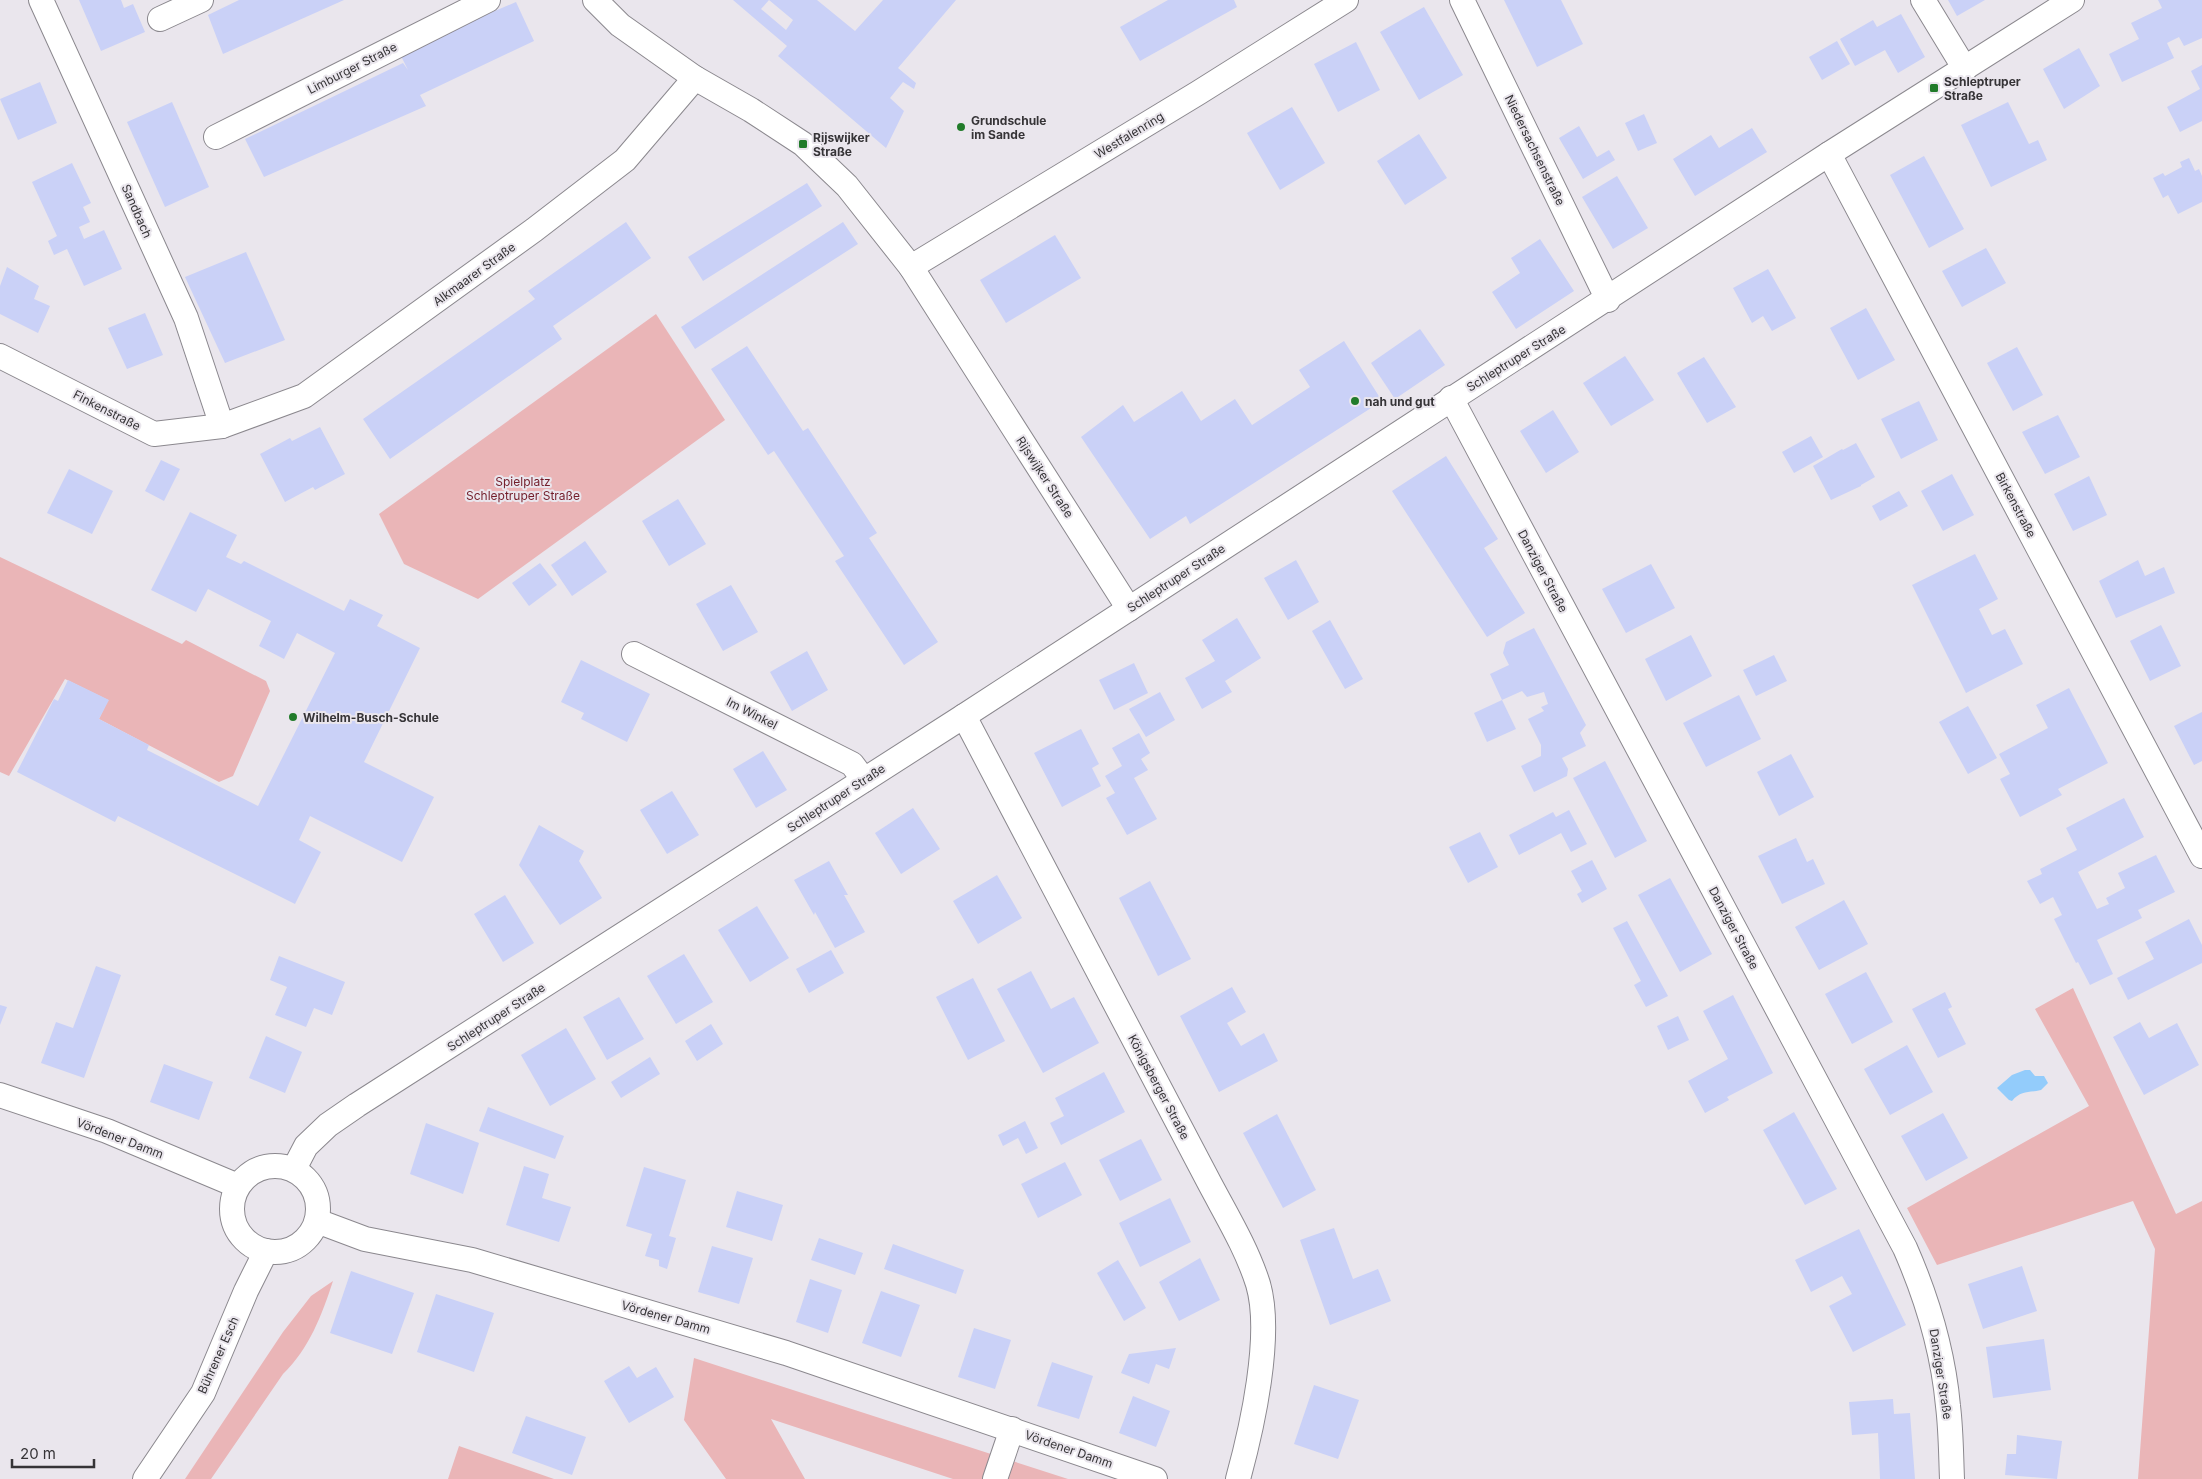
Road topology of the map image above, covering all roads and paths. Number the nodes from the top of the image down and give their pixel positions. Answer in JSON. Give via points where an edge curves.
{"nodes":[{"id":1,"x":41,"y":0,"type":"edge"},
{"id":2,"x":201,"y":0,"type":"edge"},
{"id":3,"x":488,"y":0,"type":"edge"},
{"id":4,"x":595,"y":0,"type":"edge"},
{"id":5,"x":1346,"y":0,"type":"edge"},
{"id":6,"x":1462,"y":0,"type":"edge"},
{"id":7,"x":1923,"y":0,"type":"edge"},
{"id":8,"x":2072,"y":0,"type":"edge"},
{"id":9,"x":160,"y":19,"type":"dead end"},
{"id":10,"x":1965,"y":69,"type":"junction"},
{"id":11,"x":695,"y":78,"type":"junction"},
{"id":12,"x":216,"y":137,"type":"dead end"},
{"id":13,"x":1829,"y":154,"type":"junction"},
{"id":14,"x":911,"y":267,"type":"junction"},
{"id":15,"x":1608,"y":300,"type":"junction"},
{"id":16,"x":0,"y":356,"type":"edge"},
{"id":17,"x":1451,"y":398,"type":"junction"},
{"id":18,"x":222,"y":426,"type":"junction"},
{"id":19,"x":1129,"y":609,"type":"junction"},
{"id":20,"x":634,"y":654,"type":"dead end"},
{"id":21,"x":964,"y":716,"type":"junction"},
{"id":22,"x":864,"y":780,"type":"junction"},
{"id":23,"x":2202,"y":856,"type":"edge"},
{"id":24,"x":0,"y":1095,"type":"edge"},
{"id":25,"x":294,"y":1169,"type":"junction"},
{"id":26,"x":238,"y":1186,"type":"junction"},
{"id":27,"x":317,"y":1221,"type":"junction"},
{"id":28,"x":266,"y":1251,"type":"junction"},
{"id":29,"x":1012,"y":1429,"type":"junction"},
{"id":30,"x":145,"y":1479,"type":"edge"},
{"id":31,"x":995,"y":1479,"type":"edge"},
{"id":32,"x":1155,"y":1479,"type":"edge"},
{"id":33,"x":1238,"y":1479,"type":"edge"},
{"id":34,"x":1952,"y":1479,"type":"edge"}],
"edges":[{"from":1,"to":18,"type":"street","name":"Sandbach","via":[[186,318]]},
{"from":2,"to":9,"type":"street"},
{"from":3,"to":12,"type":"street","name":"Limburger Straße"},
{"from":4,"to":11,"type":"street","name":"Rijswijker Straße","via":[[620,25]]},
{"from":5,"to":14,"type":"street","name":"Westfalenring"},
{"from":6,"to":15,"type":"street","name":"Niedersachsenstraße"},
{"from":7,"to":10,"type":"street"},
{"from":8,"to":10,"type":"street","name":"Schleptruper Straße"},
{"from":10,"to":13,"type":"street","name":"Schleptruper Straße"},
{"from":11,"to":14,"type":"street","name":"Rijswijker Straße","via":[[803,144],[847,186]]},
{"from":11,"to":18,"type":"street","name":"Alkmaarer Straße","via":[[625,160],[534,230],[304,396]]},
{"from":13,"to":15,"type":"street","name":"Schleptruper Straße"},
{"from":13,"to":23,"type":"street","name":"Birkenstraße"},
{"from":14,"to":19,"type":"street","name":"Rijswijker Straße"},
{"from":15,"to":17,"type":"street","name":"Schleptruper Straße"},
{"from":16,"to":18,"type":"street","name":"Finkenstraße","via":[[154,434]]},
{"from":17,"to":19,"type":"street","name":"Schleptruper Straße"},
{"from":17,"to":34,"type":"street","name":"Danziger Straße","via":[[1905,1248],[1923,1290],[1939,1346],[1948,1406]]},
{"from":19,"to":21,"type":"street","name":"Schleptruper Straße"},
{"from":20,"to":22,"type":"street","name":"Im Winkel","via":[[852,764]]},
{"from":21,"to":22,"type":"street","name":"Schleptruper Straße"},
{"from":21,"to":33,"type":"street","name":"Königsberger Straße","via":[[1245,1250],[1258,1284],[1264,1311],[1264,1339],[1246,1450]]},
{"from":22,"to":25,"type":"street","name":"Schleptruper Straße","via":[[342,1115],[306,1146]]},
{"from":24,"to":26,"type":"street","name":"Vördener Damm","via":[[107,1131]]},
{"from":25,"to":26,"type":"street","via":[[269,1166],[252,1173]]},
{"from":25,"to":27,"type":"street","via":[[304,1176],[317,1196]]},
{"from":26,"to":28,"type":"street","via":[[233,1198],[235,1226],[253,1246]]},
{"from":27,"to":28,"type":"street","via":[[312,1232],[297,1246],[279,1252]]},
{"from":27,"to":29,"type":"street","name":"Vördener Damm","via":[[365,1239],[472,1260],[786,1353]]},
{"from":28,"to":30,"type":"street","name":"Bührener Esch","via":[[203,1394]]},
{"from":29,"to":31,"type":"street","name":"Vördener Damm"},
{"from":29,"to":32,"type":"street","name":"Vördener Damm"}]}
